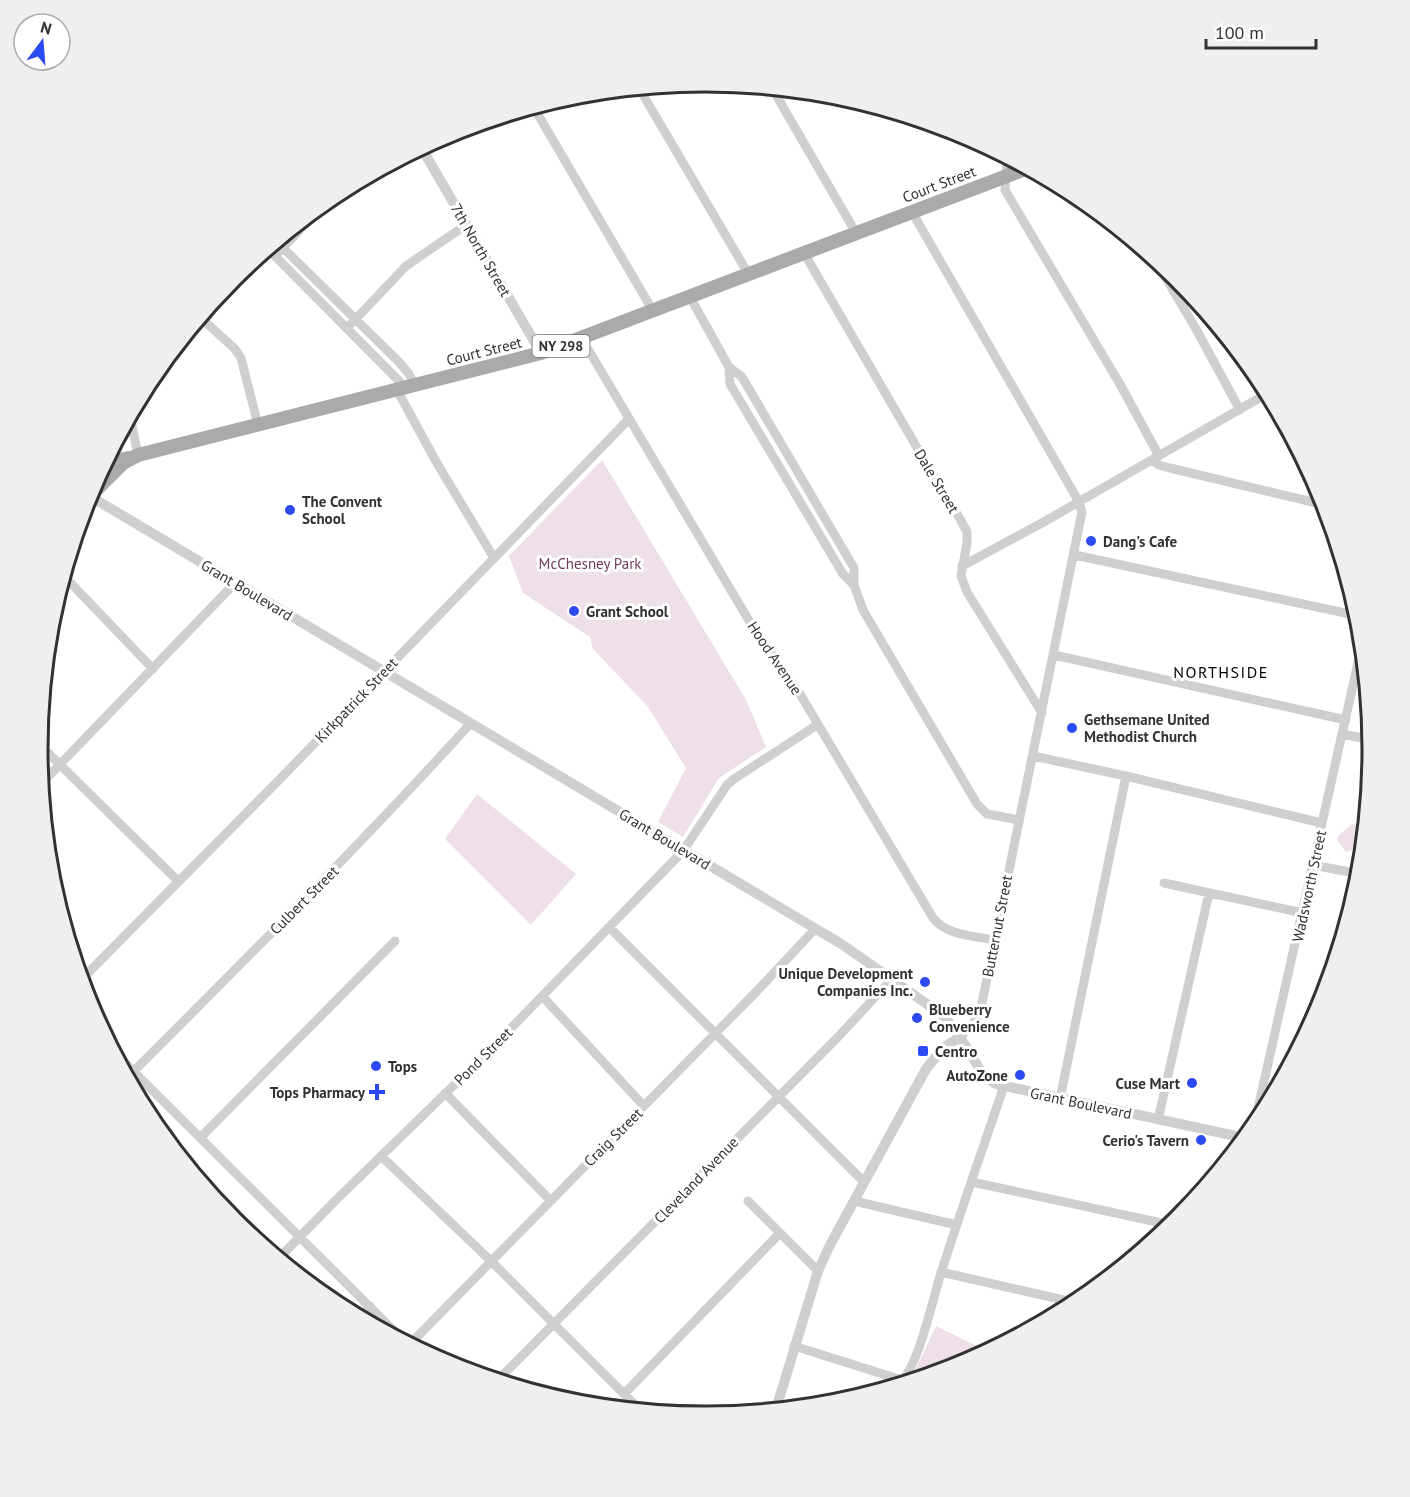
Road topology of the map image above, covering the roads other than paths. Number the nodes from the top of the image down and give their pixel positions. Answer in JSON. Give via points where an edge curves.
{"nodes":[{"id":1,"x":643,"y":95,"type":"edge"},
{"id":2,"x":776,"y":96,"type":"edge"},
{"id":3,"x":538,"y":113,"type":"edge"},
{"id":4,"x":425,"y":154,"type":"edge"},
{"id":5,"x":1006,"y":165,"type":"edge"},
{"id":6,"x":1018,"y":171,"type":"edge"},
{"id":7,"x":1005,"y":176,"type":"junction"},
{"id":8,"x":912,"y":212,"type":"junction"},
{"id":9,"x":465,"y":225,"type":"junction"},
{"id":10,"x":856,"y":233,"type":"junction"},
{"id":11,"x":282,"y":246,"type":"edge"},
{"id":12,"x":277,"y":251,"type":"edge"},
{"id":13,"x":804,"y":253,"type":"junction"},
{"id":14,"x":275,"y":256,"type":"joint"},
{"id":15,"x":749,"y":274,"type":"junction"},
{"id":16,"x":1169,"y":283,"type":"edge"},
{"id":17,"x":690,"y":297,"type":"junction"},
{"id":18,"x":652,"y":311,"type":"junction"},
{"id":19,"x":355,"y":320,"type":"junction"},
{"id":20,"x":205,"y":322,"type":"edge"},
{"id":21,"x":347,"y":328,"type":"junction"},
{"id":22,"x":582,"y":339,"type":"junction"},
{"id":23,"x":541,"y":353,"type":"junction"},
{"id":24,"x":729,"y":367,"type":"junction"},
{"id":25,"x":406,"y":388,"type":"junction"},
{"id":26,"x":1260,"y":398,"type":"edge"},
{"id":27,"x":1240,"y":410,"type":"junction"},
{"id":28,"x":629,"y":419,"type":"junction"},
{"id":29,"x":258,"y":425,"type":"junction"},
{"id":30,"x":132,"y":428,"type":"edge"},
{"id":31,"x":135,"y":456,"type":"junction"},
{"id":32,"x":1156,"y":458,"type":"junction"},
{"id":33,"x":115,"y":461,"type":"edge"},
{"id":34,"x":107,"y":478,"type":"edge"},
{"id":35,"x":96,"y":502,"type":"edge"},
{"id":36,"x":1079,"y":502,"type":"junction"},
{"id":37,"x":1314,"y":502,"type":"edge"},
{"id":38,"x":1075,"y":555,"type":"junction"},
{"id":39,"x":494,"y":558,"type":"junction"},
{"id":40,"x":962,"y":566,"type":"junction"},
{"id":41,"x":69,"y":582,"type":"edge"},
{"id":42,"x":235,"y":583,"type":"junction"},
{"id":43,"x":854,"y":585,"type":"junction"},
{"id":44,"x":1348,"y":614,"type":"edge"},
{"id":45,"x":1054,"y":655,"type":"junction"},
{"id":46,"x":153,"y":669,"type":"junction"},
{"id":47,"x":1357,"y":670,"type":"edge"},
{"id":48,"x":383,"y":672,"type":"junction"},
{"id":49,"x":1042,"y":713,"type":"junction"},
{"id":50,"x":1346,"y":720,"type":"junction"},
{"id":51,"x":470,"y":723,"type":"junction"},
{"id":52,"x":817,"y":725,"type":"junction"},
{"id":53,"x":1342,"y":734,"type":"junction"},
{"id":54,"x":1362,"y":738,"type":"edge"},
{"id":55,"x":48,"y":753,"type":"edge"},
{"id":56,"x":1033,"y":756,"type":"junction"},
{"id":57,"x":60,"y":765,"type":"junction"},
{"id":58,"x":49,"y":776,"type":"edge"},
{"id":59,"x":1125,"y":776,"type":"junction"},
{"id":60,"x":1019,"y":820,"type":"junction"},
{"id":61,"x":1322,"y":823,"type":"junction"},
{"id":62,"x":683,"y":850,"type":"junction"},
{"id":63,"x":1313,"y":865,"type":"junction"},
{"id":64,"x":1350,"y":872,"type":"edge"},
{"id":65,"x":178,"y":881,"type":"junction"},
{"id":66,"x":1164,"y":883,"type":"dead end"},
{"id":67,"x":1209,"y":893,"type":"junction"},
{"id":68,"x":1303,"y":913,"type":"junction"},
{"id":69,"x":609,"y":927,"type":"junction"},
{"id":70,"x":815,"y":929,"type":"junction"},
{"id":71,"x":995,"y":940,"type":"junction"},
{"id":72,"x":395,"y":941,"type":"dead end"},
{"id":73,"x":88,"y":973,"type":"edge"},
{"id":74,"x":892,"y":979,"type":"junction"},
{"id":75,"x":542,"y":996,"type":"junction"},
{"id":76,"x":716,"y":1033,"type":"junction"},
{"id":77,"x":960,"y":1037,"type":"junction"},
{"id":78,"x":132,"y":1069,"type":"edge"},
{"id":79,"x":134,"y":1071,"type":"junction"},
{"id":80,"x":1004,"y":1086,"type":"junction"},
{"id":81,"x":446,"y":1093,"type":"junction"},
{"id":82,"x":778,"y":1096,"type":"junction"},
{"id":83,"x":1059,"y":1099,"type":"junction"},
{"id":84,"x":1260,"y":1099,"type":"edge"},
{"id":85,"x":644,"y":1106,"type":"junction"},
{"id":86,"x":1158,"y":1120,"type":"junction"},
{"id":87,"x":1235,"y":1136,"type":"edge"},
{"id":88,"x":201,"y":1137,"type":"junction"},
{"id":89,"x":381,"y":1156,"type":"junction"},
{"id":90,"x":864,"y":1182,"type":"junction"},
{"id":91,"x":972,"y":1182,"type":"junction"},
{"id":92,"x":551,"y":1201,"type":"junction"},
{"id":93,"x":748,"y":1201,"type":"dead end"},
{"id":94,"x":854,"y":1201,"type":"junction"},
{"id":95,"x":1160,"y":1223,"type":"edge"},
{"id":96,"x":957,"y":1225,"type":"junction"},
{"id":97,"x":780,"y":1233,"type":"junction"},
{"id":98,"x":301,"y":1236,"type":"junction"},
{"id":99,"x":284,"y":1253,"type":"edge"},
{"id":100,"x":491,"y":1261,"type":"junction"},
{"id":101,"x":818,"y":1271,"type":"junction"},
{"id":102,"x":941,"y":1272,"type":"junction"},
{"id":103,"x":1062,"y":1300,"type":"edge"},
{"id":104,"x":370,"y":1306,"type":"junction"},
{"id":105,"x":366,"y":1311,"type":"edge"},
{"id":106,"x":386,"y":1323,"type":"edge"},
{"id":107,"x":554,"y":1324,"type":"junction"},
{"id":108,"x":415,"y":1339,"type":"edge"},
{"id":109,"x":795,"y":1346,"type":"junction"},
{"id":110,"x":504,"y":1374,"type":"edge"},
{"id":111,"x":907,"y":1374,"type":"edge"},
{"id":112,"x":894,"y":1377,"type":"edge"},
{"id":113,"x":624,"y":1394,"type":"junction"},
{"id":114,"x":631,"y":1401,"type":"edge"},
{"id":115,"x":778,"y":1401,"type":"edge"}],
"edges":[{"from":1,"to":15,"type":"street"},
{"from":2,"to":10,"type":"street"},
{"from":3,"to":18,"type":"street"},
{"from":4,"to":9,"type":"street","name":"7th North Street"},
{"from":5,"to":7,"type":"street"},
{"from":6,"to":7,"type":"main road","name":"Court Street","number":"NY 298"},
{"from":7,"to":8,"type":"main road","name":"Court Street","number":"NY 298"},
{"from":7,"to":32,"type":"street","via":[[1005,190],[1121,386]]},
{"from":8,"to":10,"type":"main road","name":"Court Street","number":"NY 298"},
{"from":8,"to":36,"type":"street"},
{"from":9,"to":19,"type":"street","via":[[406,266]]},
{"from":9,"to":23,"type":"street","name":"7th North Street"},
{"from":10,"to":13,"type":"main road","name":"Court Street","number":"NY 298"},
{"from":11,"to":19,"type":"street"},
{"from":12,"to":14,"type":"street"},
{"from":13,"to":15,"type":"main road","name":"Court Street","number":"NY 298"},
{"from":13,"to":40,"type":"street","name":"Dale Street","via":[[967,532]]},
{"from":14,"to":21,"type":"street"},
{"from":15,"to":17,"type":"main road","name":"Court Street","number":"NY 298"},
{"from":16,"to":27,"type":"street"},
{"from":17,"to":18,"type":"main road","name":"Court Street","number":"NY 298"},
{"from":17,"to":24,"type":"street"},
{"from":18,"to":22,"type":"main road","name":"Court Street","number":"NY 298"},
{"from":19,"to":21,"type":"street"},
{"from":19,"to":25,"type":"street","via":[[409,374]]},
{"from":20,"to":29,"type":"street","via":[[241,358]]},
{"from":21,"to":25,"type":"street"},
{"from":22,"to":23,"type":"main road","name":"Court Street","number":"NY 298"},
{"from":22,"to":28,"type":"street","name":"Hood Avenue"},
{"from":23,"to":25,"type":"main road","name":"Court Street","number":"NY 298"},
{"from":24,"to":43,"type":"street","via":[[730,384],[843,574]]},
{"from":24,"to":43,"type":"street","via":[[742,377],[854,568]]},
{"from":25,"to":29,"type":"main road","name":"Court Street","number":"NY 298"},
{"from":25,"to":39,"type":"street","via":[[438,465]]},
{"from":26,"to":27,"type":"street"},
{"from":27,"to":32,"type":"street"},
{"from":28,"to":39,"type":"street","name":"Kirkpatrick Street"},
{"from":28,"to":52,"type":"street","name":"Hood Avenue","via":[[751,624],[786,672]]},
{"from":29,"to":31,"type":"main road","name":"Court Street","number":"NY 298"},
{"from":30,"to":31,"type":"street"},
{"from":31,"to":33,"type":"main road"},
{"from":31,"to":34,"type":"main road","name":"Court Street","number":"NY 298"},
{"from":32,"to":36,"type":"street"},
{"from":32,"to":37,"type":"street","via":[[1159,465],[1173,469]]},
{"from":35,"to":42,"type":"street","name":"Grant Boulevard"},
{"from":36,"to":38,"type":"street","name":"Butternut Street","via":[[1082,518]]},
{"from":36,"to":40,"type":"street"},
{"from":38,"to":44,"type":"street"},
{"from":38,"to":45,"type":"street","name":"Butternut Street"},
{"from":39,"to":48,"type":"street","name":"Kirkpatrick Street"},
{"from":40,"to":49,"type":"street","name":"Dale Street","via":[[966,592]]},
{"from":41,"to":46,"type":"street"},
{"from":42,"to":46,"type":"street"},
{"from":42,"to":48,"type":"street","name":"Grant Boulevard"},
{"from":43,"to":60,"type":"street","via":[[863,610],[977,804],[987,814]]},
{"from":45,"to":49,"type":"street","name":"Butternut Street"},
{"from":45,"to":50,"type":"street"},
{"from":46,"to":57,"type":"street"},
{"from":47,"to":50,"type":"street","name":"Wadsworth Street"},
{"from":48,"to":51,"type":"street","name":"Grant Boulevard"},
{"from":48,"to":65,"type":"street","name":"Kirkpatrick Street"},
{"from":49,"to":56,"type":"street","name":"Butternut Street"},
{"from":50,"to":53,"type":"street","name":"Wadsworth Street"},
{"from":51,"to":62,"type":"street","name":"Grant Boulevard"},
{"from":51,"to":79,"type":"street","name":"Culbert Street","via":[[314,891]]},
{"from":52,"to":62,"type":"street","name":"Pond Street","via":[[734,779]]},
{"from":52,"to":71,"type":"street","name":"Hood Avenue","via":[[940,927]]},
{"from":53,"to":54,"type":"street"},
{"from":53,"to":61,"type":"street","name":"Wadsworth Street"},
{"from":55,"to":57,"type":"street"},
{"from":56,"to":59,"type":"street"},
{"from":56,"to":60,"type":"street","name":"Butternut Street"},
{"from":57,"to":58,"type":"street"},
{"from":57,"to":65,"type":"street"},
{"from":59,"to":61,"type":"street"},
{"from":59,"to":83,"type":"street"},
{"from":60,"to":71,"type":"street","name":"Butternut Street"},
{"from":61,"to":63,"type":"street","name":"Wadsworth Street"},
{"from":62,"to":69,"type":"street","name":"Pond Street"},
{"from":62,"to":70,"type":"street","name":"Grant Boulevard"},
{"from":63,"to":64,"type":"street"},
{"from":63,"to":68,"type":"street","name":"Wadsworth Street"},
{"from":65,"to":73,"type":"street","name":"Kirkpatrick Street"},
{"from":66,"to":67,"type":"street"},
{"from":67,"to":68,"type":"street"},
{"from":67,"to":86,"type":"street"},
{"from":68,"to":84,"type":"street","name":"Wadsworth Street"},
{"from":69,"to":75,"type":"street","name":"Pond Street"},
{"from":69,"to":76,"type":"street"},
{"from":70,"to":74,"type":"street","name":"Grant Boulevard"},
{"from":70,"to":76,"type":"street","name":"Craig Street"},
{"from":71,"to":77,"type":"street","name":"Butternut Street","via":[[980,1013]]},
{"from":72,"to":88,"type":"street"},
{"from":74,"to":77,"type":"street","name":"Grant Boulevard","via":[[944,1016]]},
{"from":74,"to":82,"type":"street","name":"Cleveland Avenue"},
{"from":75,"to":81,"type":"street","name":"Pond Street"},
{"from":75,"to":85,"type":"street"},
{"from":76,"to":82,"type":"street"},
{"from":76,"to":85,"type":"street","name":"Craig Street"},
{"from":77,"to":80,"type":"street","name":"Grant Boulevard","via":[[984,1076]]},
{"from":77,"to":90,"type":"street","name":"Butternut Street","via":[[926,1069]]},
{"from":78,"to":79,"type":"street"},
{"from":79,"to":88,"type":"street"},
{"from":80,"to":83,"type":"street","name":"Grant Boulevard"},
{"from":80,"to":91,"type":"street"},
{"from":81,"to":89,"type":"street","name":"Pond Street"},
{"from":81,"to":92,"type":"street"},
{"from":82,"to":90,"type":"street"},
{"from":82,"to":107,"type":"street","name":"Cleveland Avenue"},
{"from":83,"to":86,"type":"street","name":"Grant Boulevard"},
{"from":85,"to":92,"type":"street","name":"Craig Street"},
{"from":86,"to":87,"type":"street","name":"Grant Boulevard"},
{"from":88,"to":98,"type":"street"},
{"from":89,"to":98,"type":"street","name":"Pond Street"},
{"from":89,"to":100,"type":"street"},
{"from":90,"to":94,"type":"street","name":"Butternut Street"},
{"from":91,"to":95,"type":"street"},
{"from":91,"to":96,"type":"street"},
{"from":92,"to":100,"type":"street","name":"Craig Street"},
{"from":93,"to":97,"type":"street"},
{"from":94,"to":96,"type":"street"},
{"from":94,"to":101,"type":"street","name":"Butternut Street"},
{"from":96,"to":102,"type":"street"},
{"from":97,"to":101,"type":"street"},
{"from":97,"to":113,"type":"street"},
{"from":98,"to":99,"type":"street","name":"Pond Street"},
{"from":98,"to":104,"type":"street"},
{"from":100,"to":107,"type":"street"},
{"from":100,"to":108,"type":"street","name":"Craig Street"},
{"from":101,"to":109,"type":"street","name":"Butternut Street"},
{"from":102,"to":103,"type":"street"},
{"from":102,"to":111,"type":"street"},
{"from":104,"to":105,"type":"street"},
{"from":104,"to":106,"type":"street"},
{"from":107,"to":110,"type":"street","name":"Cleveland Avenue"},
{"from":107,"to":113,"type":"street"},
{"from":109,"to":112,"type":"street"},
{"from":109,"to":115,"type":"street","name":"Butternut Street"},
{"from":113,"to":114,"type":"street"}]}
